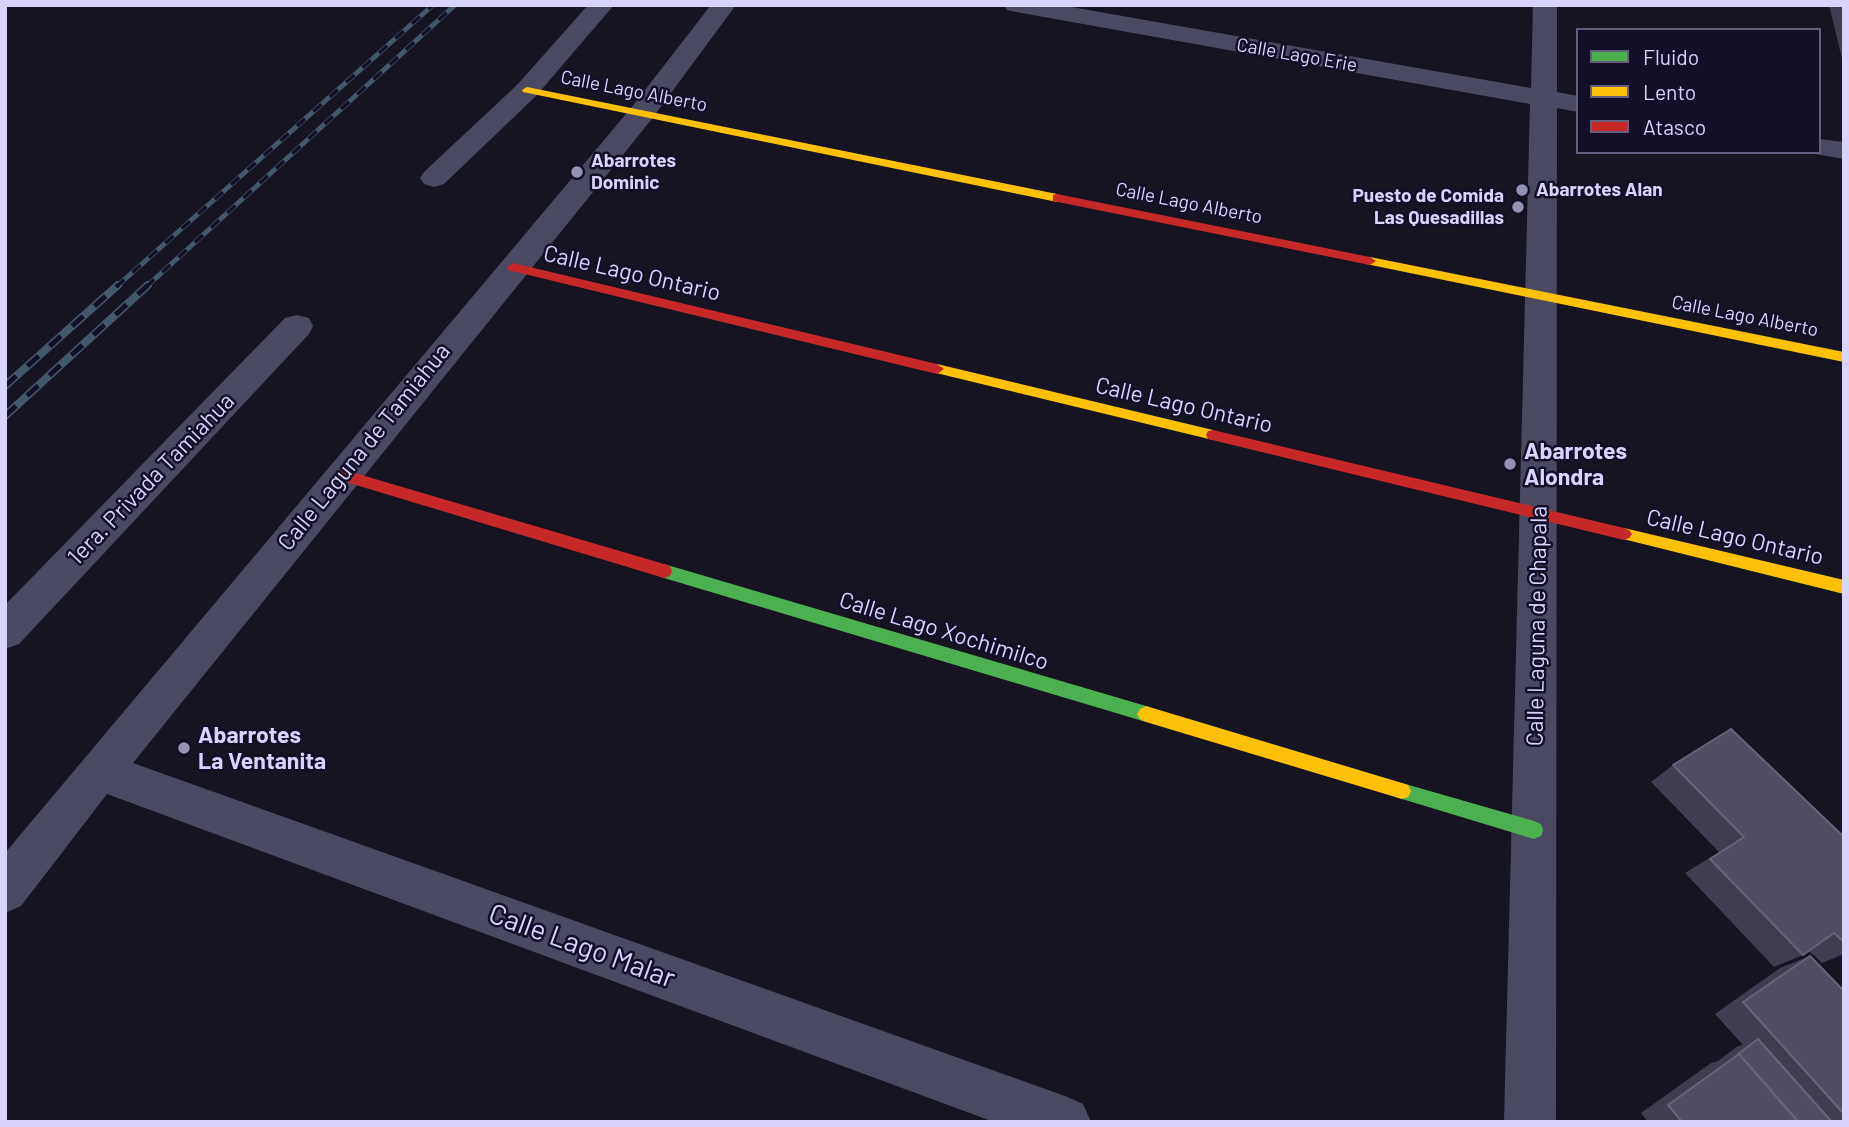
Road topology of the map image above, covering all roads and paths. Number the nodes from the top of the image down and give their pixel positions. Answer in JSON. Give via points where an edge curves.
{"nodes":[{"id":1,"x":602,"y":5,"type":"edge"},
{"id":2,"x":724,"y":5,"type":"edge"},
{"id":3,"x":1016,"y":5,"type":"edge"},
{"id":4,"x":1545,"y":5,"type":"edge"},
{"id":5,"x":527,"y":90,"type":"junction"},
{"id":6,"x":1561,"y":101,"type":"edge"},
{"id":7,"x":641,"y":114,"type":"junction"},
{"id":8,"x":1821,"y":147,"type":"edge"},
{"id":9,"x":1844,"y":151,"type":"edge"},
{"id":10,"x":434,"y":178,"type":"dead end"},
{"id":11,"x":513,"y":268,"type":"junction"},
{"id":12,"x":1541,"y":296,"type":"junction"},
{"id":13,"x":297,"y":326,"type":"dead end"},
{"id":14,"x":1844,"y":357,"type":"edge"},
{"id":15,"x":341,"y":475,"type":"junction"},
{"id":16,"x":1538,"y":513,"type":"junction"},
{"id":17,"x":1844,"y":587,"type":"edge"},
{"id":18,"x":5,"y":632,"type":"edge"},
{"id":19,"x":99,"y":771,"type":"junction"},
{"id":20,"x":1534,"y":830,"type":"junction"},
{"id":21,"x":5,"y":890,"type":"edge"},
{"id":22,"x":1065,"y":1122,"type":"edge"},
{"id":23,"x":1530,"y":1122,"type":"edge"}],
"edges":[{"from":1,"to":5,"type":"street"},
{"from":2,"to":7,"type":"street","name":"Calle Laguna de Tamiahua"},
{"from":3,"to":6,"type":"street","name":"Calle Lago Erie"},
{"from":4,"to":6,"type":"street","name":"Calle Laguna de Chapala"},
{"from":5,"to":7,"type":"street","name":"Calle Lago Alberto"},
{"from":5,"to":10,"type":"street"},
{"from":6,"to":12,"type":"street","name":"Calle Laguna de Chapala"},
{"from":7,"to":11,"type":"street","name":"Calle Laguna de Tamiahua"},
{"from":7,"to":12,"type":"street","name":"Calle Lago Alberto"},
{"from":8,"to":9,"type":"street"},
{"from":11,"to":15,"type":"street","name":"Calle Laguna de Tamiahua"},
{"from":11,"to":16,"type":"street","name":"Calle Lago Ontario"},
{"from":12,"to":14,"type":"street","name":"Calle Lago Alberto"},
{"from":12,"to":16,"type":"street","name":"Calle Laguna de Chapala"},
{"from":13,"to":18,"type":"street","name":"1era. Privada Tamiahua"},
{"from":15,"to":19,"type":"street","name":"Calle Laguna de Tamiahua"},
{"from":15,"to":20,"type":"street","name":"Calle Lago Xochimilco"},
{"from":16,"to":17,"type":"street","name":"Calle Lago Ontario"},
{"from":16,"to":20,"type":"street","name":"Calle Laguna de Chapala"},
{"from":19,"to":21,"type":"street","name":"Calle Laguna de Tamiahua"},
{"from":19,"to":22,"type":"street","name":"Calle Lago Malar"},
{"from":20,"to":23,"type":"street","name":"Calle Laguna de Chapala"}]}
